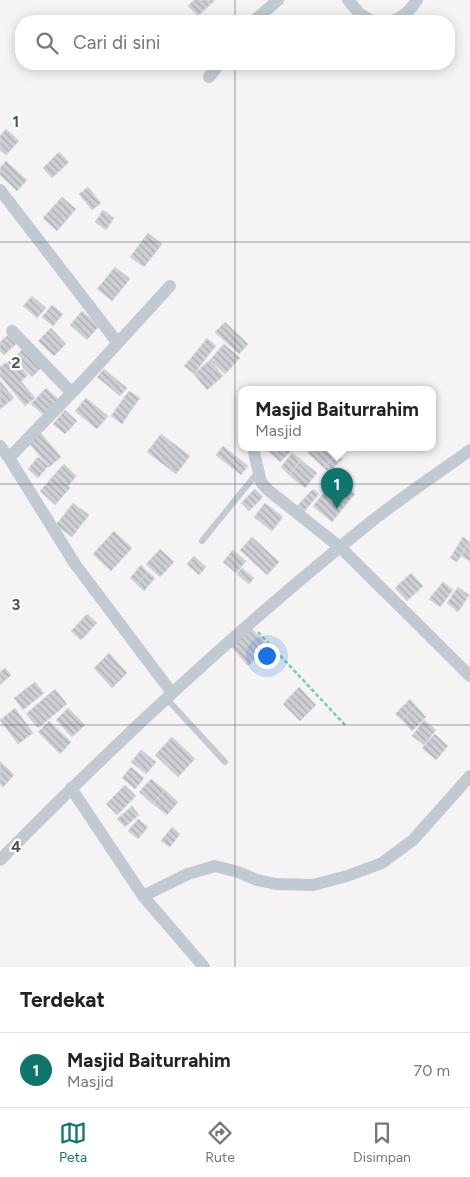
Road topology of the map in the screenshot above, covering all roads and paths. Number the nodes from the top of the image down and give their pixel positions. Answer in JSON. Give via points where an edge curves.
{"nodes":[{"id":1,"x":278,"y":0,"type":"edge"},
{"id":2,"x":348,"y":0,"type":"edge"},
{"id":3,"x":417,"y":0,"type":"edge"},
{"id":4,"x":261,"y":15,"type":"edge"},
{"id":5,"x":362,"y":15,"type":"edge"},
{"id":6,"x":404,"y":15,"type":"edge"},
{"id":7,"x":214,"y":70,"type":"edge"},
{"id":8,"x":209,"y":77,"type":"dead end"},
{"id":9,"x":0,"y":190,"type":"edge"},
{"id":10,"x":170,"y":286,"type":"dead end"},
{"id":11,"x":12,"y":331,"type":"dead end"},
{"id":12,"x":117,"y":342,"type":"junction"},
{"id":13,"x":72,"y":393,"type":"junction"},
{"id":14,"x":0,"y":446,"type":"edge"},
{"id":15,"x":470,"y":450,"type":"edge"},
{"id":16,"x":254,"y":451,"type":"edge"},
{"id":17,"x":9,"y":458,"type":"junction"},
{"id":18,"x":258,"y":471,"type":"junction"},
{"id":19,"x":202,"y":541,"type":"dead end"},
{"id":20,"x":341,"y":548,"type":"junction"},
{"id":21,"x":251,"y":623,"type":"junction"},
{"id":22,"x":470,"y":676,"type":"edge"},
{"id":23,"x":170,"y":696,"type":"junction"},
{"id":24,"x":346,"y":726,"type":"dead end"},
{"id":25,"x":225,"y":762,"type":"dead end"},
{"id":26,"x":470,"y":776,"type":"edge"},
{"id":27,"x":71,"y":788,"type":"junction"},
{"id":28,"x":1,"y":857,"type":"edge"},
{"id":29,"x":143,"y":896,"type":"junction"},
{"id":30,"x":204,"y":967,"type":"edge"}],
"edges":[{"from":1,"to":4,"type":"street"},
{"from":2,"to":5,"type":"street"},
{"from":3,"to":6,"type":"street"},
{"from":7,"to":8,"type":"street"},
{"from":9,"to":12,"type":"street"},
{"from":10,"to":12,"type":"street"},
{"from":11,"to":13,"type":"street"},
{"from":12,"to":13,"type":"street"},
{"from":13,"to":17,"type":"street"},
{"from":14,"to":17,"type":"street"},
{"from":15,"to":20,"type":"street"},
{"from":16,"to":18,"type":"street"},
{"from":17,"to":23,"type":"street","via":[[75,564]]},
{"from":18,"to":19,"type":"lane"},
{"from":18,"to":20,"type":"street","via":[[268,490]]},
{"from":20,"to":21,"type":"street"},
{"from":20,"to":22,"type":"street"},
{"from":21,"to":23,"type":"street"},
{"from":21,"to":24,"type":"path"},
{"from":23,"to":25,"type":"lane"},
{"from":23,"to":27,"type":"street"},
{"from":26,"to":29,"type":"street","via":[[413,840],[382,863],[347,876],[313,885],[276,884],[215,866],[188,874]]},
{"from":27,"to":28,"type":"street"},
{"from":27,"to":29,"type":"street"},
{"from":29,"to":30,"type":"street"}]}
